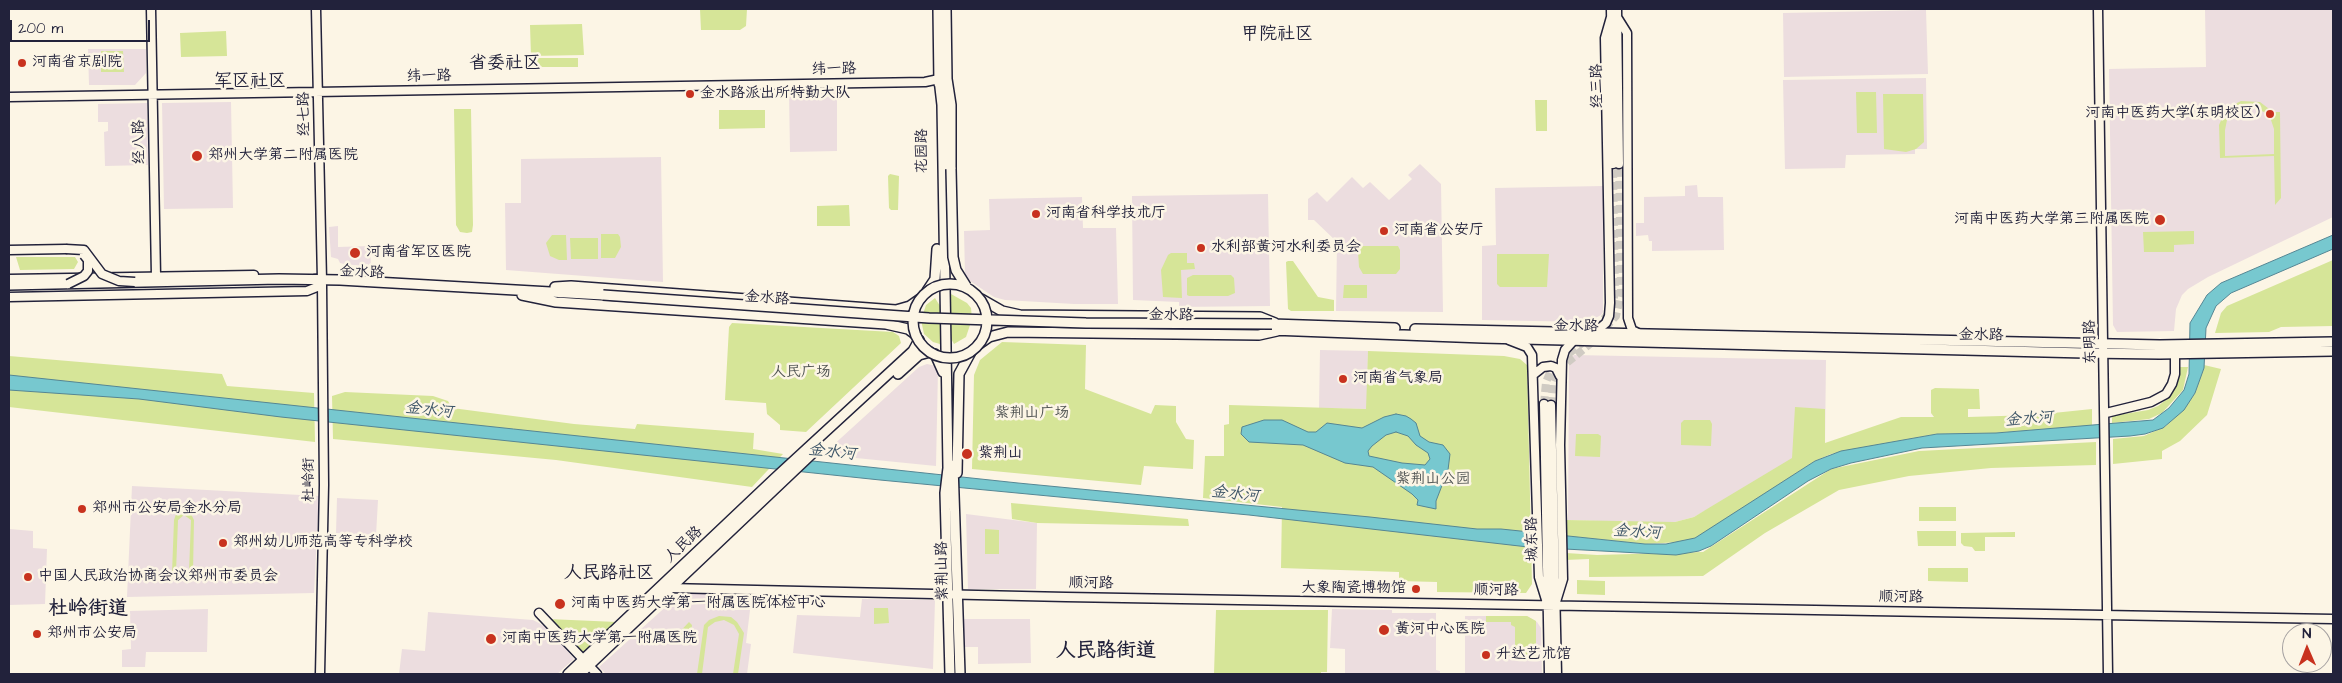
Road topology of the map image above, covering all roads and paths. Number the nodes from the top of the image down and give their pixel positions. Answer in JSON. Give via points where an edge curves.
{"nodes":[{"id":1,"x":151,"y":9,"type":"edge"},
{"id":2,"x":316,"y":9,"type":"edge"},
{"id":3,"x":938,"y":9,"type":"edge"},
{"id":4,"x":946,"y":9,"type":"edge"},
{"id":5,"x":2098,"y":9,"type":"edge"},
{"id":6,"x":1614,"y":13,"type":"edge"},
{"id":7,"x":943,"y":79,"type":"junction"},
{"id":8,"x":318,"y":92,"type":"junction"},
{"id":9,"x":152,"y":95,"type":"junction"},
{"id":10,"x":9,"y":97,"type":"edge"},
{"id":11,"x":1616,"y":164,"type":"tunnel mouth"},
{"id":12,"x":66,"y":249,"type":"junction"},
{"id":13,"x":9,"y":250,"type":"edge"},
{"id":14,"x":156,"y":276,"type":"junction"},
{"id":15,"x":9,"y":279,"type":"edge"},
{"id":16,"x":134,"y":282,"type":"junction"},
{"id":17,"x":279,"y":282,"type":"junction"},
{"id":18,"x":322,"y":282,"type":"junction"},
{"id":19,"x":68,"y":284,"type":"junction"},
{"id":20,"x":9,"y":286,"type":"edge"},
{"id":21,"x":966,"y":286,"type":"junction"},
{"id":22,"x":9,"y":291,"type":"edge"},
{"id":23,"x":927,"y":291,"type":"junction"},
{"id":24,"x":522,"y":292,"type":"junction"},
{"id":25,"x":9,"y":296,"type":"edge"},
{"id":26,"x":980,"y":298,"type":"junction"},
{"id":27,"x":920,"y":299,"type":"junction"},
{"id":28,"x":1275,"y":328,"type":"junction"},
{"id":29,"x":1594,"y":332,"type":"junction"},
{"id":30,"x":1638,"y":333,"type":"junction"},
{"id":31,"x":917,"y":338,"type":"junction"},
{"id":32,"x":1504,"y":339,"type":"junction"},
{"id":33,"x":1574,"y":340,"type":"junction"},
{"id":34,"x":2330,"y":341,"type":"edge"},
{"id":35,"x":979,"y":344,"type":"junction"},
{"id":36,"x":2105,"y":349,"type":"junction"},
{"id":37,"x":2214,"y":349,"type":"junction"},
{"id":38,"x":2180,"y":351,"type":"junction"},
{"id":39,"x":971,"y":352,"type":"junction"},
{"id":40,"x":2333,"y":352,"type":"edge"},
{"id":41,"x":932,"y":353,"type":"junction"},
{"id":42,"x":1533,"y":375,"type":"junction"},
{"id":43,"x":1562,"y":379,"type":"junction"},
{"id":44,"x":1547,"y":404,"type":"tunnel mouth"},
{"id":45,"x":2106,"y":415,"type":"junction"},
{"id":46,"x":951,"y":468,"type":"junction"},
{"id":47,"x":780,"y":478,"type":"junction"},
{"id":48,"x":950,"y":493,"type":"junction"},
{"id":49,"x":1550,"y":530,"type":"junction"},
{"id":50,"x":1550,"y":555,"type":"junction"},
{"id":51,"x":659,"y":588,"type":"junction"},
{"id":52,"x":671,"y":588,"type":"junction"},
{"id":53,"x":953,"y":595,"type":"junction"},
{"id":54,"x":1553,"y":605,"type":"junction"},
{"id":55,"x":539,"y":613,"type":"dead end"},
{"id":56,"x":2108,"y":615,"type":"junction"},
{"id":57,"x":2333,"y":619,"type":"edge"},
{"id":58,"x":586,"y":663,"type":"junction"},
{"id":59,"x":320,"y":674,"type":"edge"},
{"id":60,"x":568,"y":674,"type":"edge"},
{"id":61,"x":580,"y":674,"type":"edge"},
{"id":62,"x":597,"y":674,"type":"edge"},
{"id":63,"x":950,"y":674,"type":"edge"},
{"id":64,"x":960,"y":674,"type":"edge"},
{"id":65,"x":1549,"y":674,"type":"edge"},
{"id":66,"x":1557,"y":674,"type":"edge"},
{"id":67,"x":2108,"y":674,"type":"edge"}],
"edges":[{"from":1,"to":9,"type":"street","name":"经八路"},
{"from":2,"to":8,"type":"street","name":"经七路"},
{"from":3,"to":7,"type":"main road","name":"花园路"},
{"from":4,"to":7,"type":"main road","name":"花园路"},
{"from":5,"to":36,"type":"street","name":"东明路"},
{"from":6,"to":11,"type":"street","name":"经三路"},
{"from":6,"to":29,"type":"street","via":[[1605,38],[1610,303],[1606,323]]},
{"from":6,"to":30,"type":"street","via":[[1627,33],[1628,318],[1632,330]]},
{"from":7,"to":8,"type":"street","name":"纬一路","via":[[925,82]]},
{"from":7,"to":21,"type":"main road","name":"花园路","bridge":true,"via":[[951,104],[953,257],[956,270]]},
{"from":7,"to":23,"type":"main road","name":"花园路","via":[[936,115],[937,271],[933,285]]},
{"from":7,"to":46,"type":"main road"},
{"from":8,"to":9,"type":"street","name":"纬一路"},
{"from":8,"to":18,"type":"street","name":"经七路"},
{"from":9,"to":10,"type":"street","name":"纬一路"},
{"from":9,"to":14,"type":"street","name":"经八路"},
{"from":12,"to":13,"type":"street"},
{"from":12,"to":16,"type":"street","bridge":true,"via":[[84,250],[102,274],[119,281]]},
{"from":12,"to":19,"type":"street","bridge":true,"via":[[84,255],[88,266],[84,276]]},
{"from":14,"to":15,"type":"street"},
{"from":14,"to":18,"type":"street","via":[[288,275]]},
{"from":16,"to":17,"type":"main road","name":"金水路"},
{"from":16,"to":19,"type":"main road","name":"金水路","bridge":true},
{"from":17,"to":18,"type":"main road","name":"金水路"},
{"from":17,"to":22,"type":"main road","name":"金水路"},
{"from":18,"to":24,"type":"main road","name":"金水路"},
{"from":18,"to":25,"type":"street","via":[[307,291]]},
{"from":18,"to":59,"type":"street","name":"杜岭街","via":[[324,435]]},
{"from":19,"to":20,"type":"main road","name":"金水路"},
{"from":21,"to":23,"type":"main road","bridge":true,"via":[[946,284]]},
{"from":21,"to":26,"type":"main road","bridge":true},
{"from":23,"to":27,"type":"main road","bridge":true},
{"from":24,"to":27,"type":"main road","via":[[571,286],[896,310]]},
{"from":24,"to":28,"type":"main road","name":"金水路","bridge":true,"via":[[947,325]]},
{"from":24,"to":31,"type":"main road","via":[[556,302],[886,324],[908,328]]},
{"from":26,"to":28,"type":"main road","via":[[1002,311],[1020,314],[1260,317]]},
{"from":26,"to":35,"type":"main road","bridge":true,"via":[[988,320]]},
{"from":27,"to":31,"type":"main road","bridge":true,"via":[[913,319]]},
{"from":28,"to":29,"type":"main road","name":"金水路"},
{"from":28,"to":32,"type":"main road","name":"金水路"},
{"from":28,"to":35,"type":"main road","via":[[1259,335],[1008,332],[996,334]]},
{"from":29,"to":30,"type":"main road","name":"金水路"},
{"from":30,"to":36,"type":"main road","name":"金水路"},
{"from":31,"to":41,"type":"main road","bridge":true},
{"from":31,"to":47,"type":"main road","via":[[913,351]]},
{"from":32,"to":33,"type":"main road","name":"金水路"},
{"from":32,"to":42,"type":"street","via":[[1530,350]]},
{"from":33,"to":36,"type":"main road","name":"金水路"},
{"from":33,"to":43,"type":"street","via":[[1563,354]]},
{"from":34,"to":37,"type":"main road","name":"金水路"},
{"from":35,"to":39,"type":"main road","bridge":true},
{"from":36,"to":38,"type":"main road","name":"金水路"},
{"from":36,"to":45,"type":"street","name":"东明路"},
{"from":37,"to":38,"type":"main road","name":"金水路"},
{"from":37,"to":40,"type":"main road","name":"金水路"},
{"from":38,"to":45,"type":"street","via":[[2172,384],[2166,394],[2151,402]]},
{"from":39,"to":41,"type":"main road","bridge":true,"via":[[951,358]]},
{"from":39,"to":46,"type":"main road","via":[[958,374],[958,420]]},
{"from":41,"to":46,"type":"main road","via":[[943,374],[943,420]]},
{"from":41,"to":47,"type":"main road","via":[[919,355]]},
{"from":42,"to":43,"type":"street","via":[[1543,367],[1551,366],[1556,368]]},
{"from":42,"to":49,"type":"street"},
{"from":43,"to":49,"type":"street"},
{"from":44,"to":49,"type":"street","name":"城东路"},
{"from":45,"to":56,"type":"street","name":"东明路"},
{"from":46,"to":48,"type":"main road"},
{"from":46,"to":48,"type":"main road"},
{"from":47,"to":51,"type":"main road","name":"人民路"},
{"from":47,"to":52,"type":"main road","name":"人民路"},
{"from":48,"to":53,"type":"main road","name":"紫荆山路"},
{"from":49,"to":50,"type":"street","name":"城东路"},
{"from":49,"to":50,"type":"street"},
{"from":50,"to":54,"type":"street","name":"城东路"},
{"from":50,"to":54,"type":"street","via":[[1563,579]]},
{"from":51,"to":52,"type":"street","name":"顺河路"},
{"from":51,"to":58,"type":"main road","name":"人民路"},
{"from":52,"to":53,"type":"street","name":"顺河路"},
{"from":52,"to":58,"type":"main road","name":"人民路"},
{"from":53,"to":54,"type":"street","name":"顺河路"},
{"from":53,"to":63,"type":"main road","name":"紫荆山路"},
{"from":53,"to":64,"type":"main road","name":"紫荆山路"},
{"from":54,"to":56,"type":"street","name":"顺河路"},
{"from":54,"to":65,"type":"street","name":"城东路"},
{"from":54,"to":66,"type":"street","name":"城东路"},
{"from":55,"to":58,"type":"street"},
{"from":56,"to":57,"type":"street","name":"顺河路"},
{"from":56,"to":67,"type":"street","name":"东明路"},
{"from":58,"to":60,"type":"main road","name":"人民路"},
{"from":58,"to":61,"type":"main road","name":"人民路"},
{"from":58,"to":62,"type":"street"}]}
